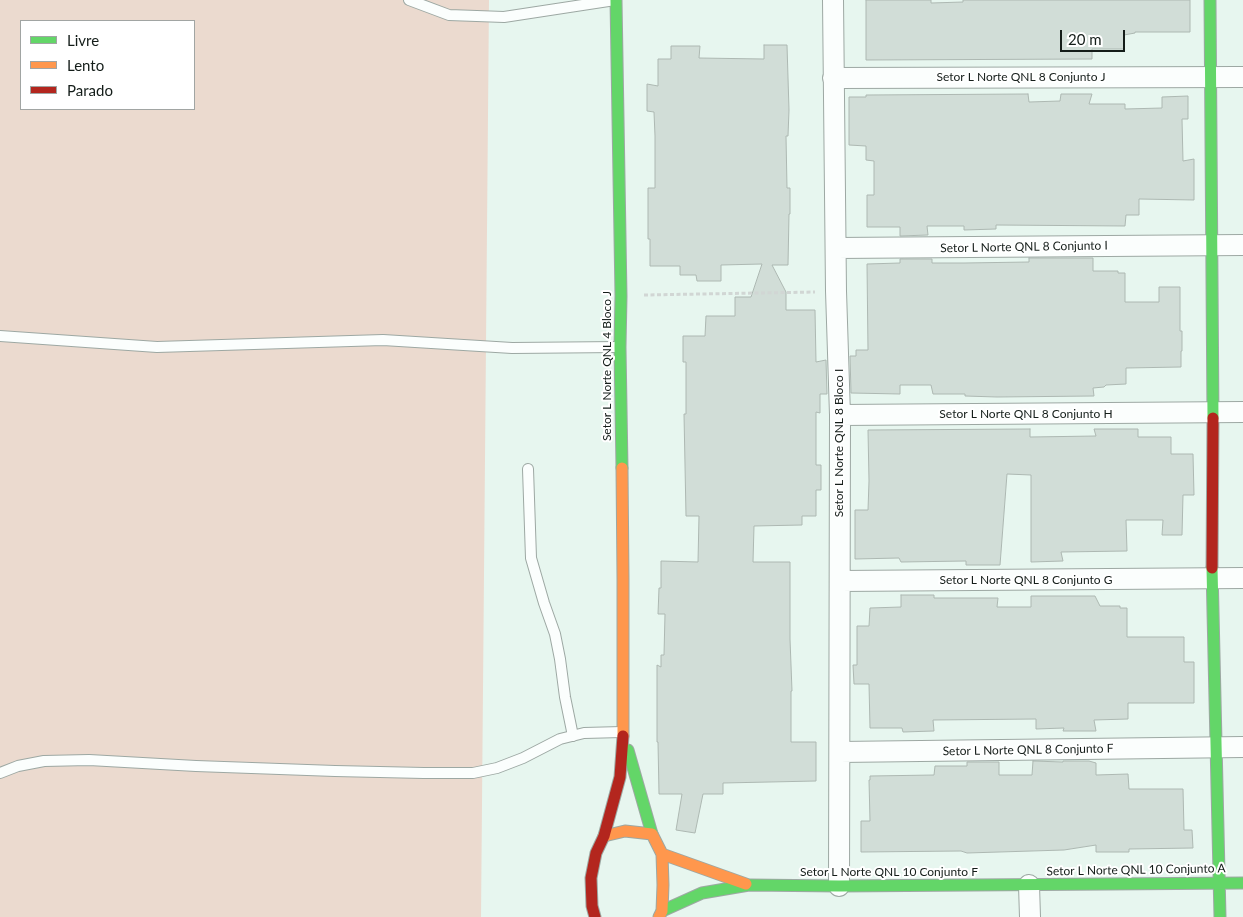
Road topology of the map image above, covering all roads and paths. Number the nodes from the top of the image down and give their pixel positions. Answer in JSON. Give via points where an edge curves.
{"nodes":[{"id":1,"x":409,"y":0,"type":"edge"},
{"id":2,"x":616,"y":0,"type":"edge"},
{"id":3,"x":832,"y":0,"type":"edge"},
{"id":4,"x":1210,"y":0,"type":"edge"},
{"id":5,"x":1210,"y":77,"type":"junction"},
{"id":6,"x":1243,"y":77,"type":"edge"},
{"id":7,"x":833,"y":78,"type":"junction"},
{"id":8,"x":1212,"y":245,"type":"junction"},
{"id":9,"x":1243,"y":245,"type":"edge"},
{"id":10,"x":836,"y":248,"type":"junction"},
{"id":11,"x":836,"y":291,"type":"junction"},
{"id":12,"x":621,"y":296,"type":"junction"},
{"id":13,"x":0,"y":336,"type":"edge"},
{"id":14,"x":620,"y":347,"type":"junction"},
{"id":15,"x":1243,"y":412,"type":"edge"},
{"id":16,"x":1213,"y":413,"type":"junction"},
{"id":17,"x":840,"y":415,"type":"junction"},
{"id":18,"x":528,"y":469,"type":"dead end"},
{"id":19,"x":1212,"y":578,"type":"junction"},
{"id":20,"x":1243,"y":578,"type":"edge"},
{"id":21,"x":840,"y":581,"type":"junction"},
{"id":22,"x":623,"y":732,"type":"junction"},
{"id":23,"x":573,"y":736,"type":"junction"},
{"id":24,"x":1216,"y":748,"type":"junction"},
{"id":25,"x":1243,"y":748,"type":"edge"},
{"id":26,"x":840,"y":752,"type":"junction"},
{"id":27,"x":0,"y":774,"type":"edge"},
{"id":28,"x":652,"y":834,"type":"junction"},
{"id":29,"x":604,"y":836,"type":"junction"},
{"id":30,"x":662,"y":854,"type":"junction"},
{"id":31,"x":1220,"y":883,"type":"junction"},
{"id":32,"x":1243,"y":883,"type":"edge"},
{"id":33,"x":749,"y":885,"type":"junction"},
{"id":34,"x":1030,"y":885,"type":"junction"},
{"id":35,"x":840,"y":886,"type":"junction"},
{"id":36,"x":661,"y":914,"type":"edge"},
{"id":37,"x":595,"y":917,"type":"edge"},
{"id":38,"x":1030,"y":917,"type":"edge"},
{"id":39,"x":1220,"y":917,"type":"edge"}],
"edges":[{"from":1,"to":2,"type":"lane","via":[[449,14],[504,17]]},
{"from":2,"to":12,"type":"street","name":"Setor L Norte QNL 4 Bloco J"},
{"from":3,"to":7,"type":"street","name":"Setor L Norte QNL 8 Bloco I"},
{"from":4,"to":5,"type":"street"},
{"from":5,"to":6,"type":"street","name":"Setor L Norte QNL 8 Conjunto J"},
{"from":5,"to":7,"type":"street","name":"Setor L Norte QNL 8 Conjunto J"},
{"from":5,"to":8,"type":"street"},
{"from":7,"to":10,"type":"street","name":"Setor L Norte QNL 8 Bloco I"},
{"from":8,"to":9,"type":"street","name":"Setor L Norte QNL 8 Conjunto I"},
{"from":8,"to":10,"type":"street","name":"Setor L Norte QNL 8 Conjunto I"},
{"from":8,"to":16,"type":"street"},
{"from":10,"to":11,"type":"street","name":"Setor L Norte QNL 8 Bloco I"},
{"from":11,"to":12,"type":"path"},
{"from":11,"to":17,"type":"street","name":"Setor L Norte QNL 8 Bloco I"},
{"from":12,"to":14,"type":"street","name":"Setor L Norte QNL 4 Bloco J"},
{"from":13,"to":14,"type":"lane","via":[[157,347],[383,340],[512,348]]},
{"from":14,"to":22,"type":"street","name":"Setor L Norte QNL 4 Bloco J"},
{"from":15,"to":16,"type":"street","name":"Setor L Norte QNL 8 Conjunto H"},
{"from":16,"to":17,"type":"street","name":"Setor L Norte QNL 8 Conjunto H"},
{"from":16,"to":19,"type":"street"},
{"from":17,"to":21,"type":"street","name":"Setor L Norte QNL 8 Bloco I"},
{"from":18,"to":23,"type":"lane","via":[[531,558],[555,634]]},
{"from":19,"to":20,"type":"street","name":"Setor L Norte QNL 8 Conjunto G"},
{"from":19,"to":21,"type":"street","name":"Setor L Norte QNL 8 Conjunto G"},
{"from":19,"to":24,"type":"street"},
{"from":21,"to":26,"type":"street","name":"Setor L Norte QNL 8 Bloco I"},
{"from":22,"to":23,"type":"lane"},
{"from":22,"to":28,"type":"street"},
{"from":22,"to":29,"type":"street","via":[[620,776]]},
{"from":23,"to":27,"type":"lane","via":[[497,768],[472,773],[315,771],[89,760],[44,761],[18,766]]},
{"from":24,"to":25,"type":"street","name":"Setor L Norte QNL 8 Conjunto F"},
{"from":24,"to":26,"type":"street","name":"Setor L Norte QNL 8 Conjunto F"},
{"from":24,"to":31,"type":"street"},
{"from":26,"to":35,"type":"street","name":"Setor L Norte QNL 8 Bloco I"},
{"from":28,"to":29,"type":"street","via":[[625,832]]},
{"from":28,"to":30,"type":"street"},
{"from":29,"to":37,"type":"street","via":[[596,853],[591,878]]},
{"from":30,"to":33,"type":"street"},
{"from":30,"to":36,"type":"street","via":[[664,885]]},
{"from":31,"to":32,"type":"street","name":"Setor L Norte QNL 10 Conjunto A"},
{"from":31,"to":34,"type":"street","name":"Setor L Norte QNL 10 Conjunto A"},
{"from":31,"to":39,"type":"street"},
{"from":33,"to":35,"type":"street","name":"Setor L Norte QNL 10 Conjunto F"},
{"from":33,"to":36,"type":"street","via":[[702,892]]},
{"from":34,"to":35,"type":"street","name":"Setor L Norte QNL 10 Conjunto F"},
{"from":34,"to":38,"type":"street"}]}
